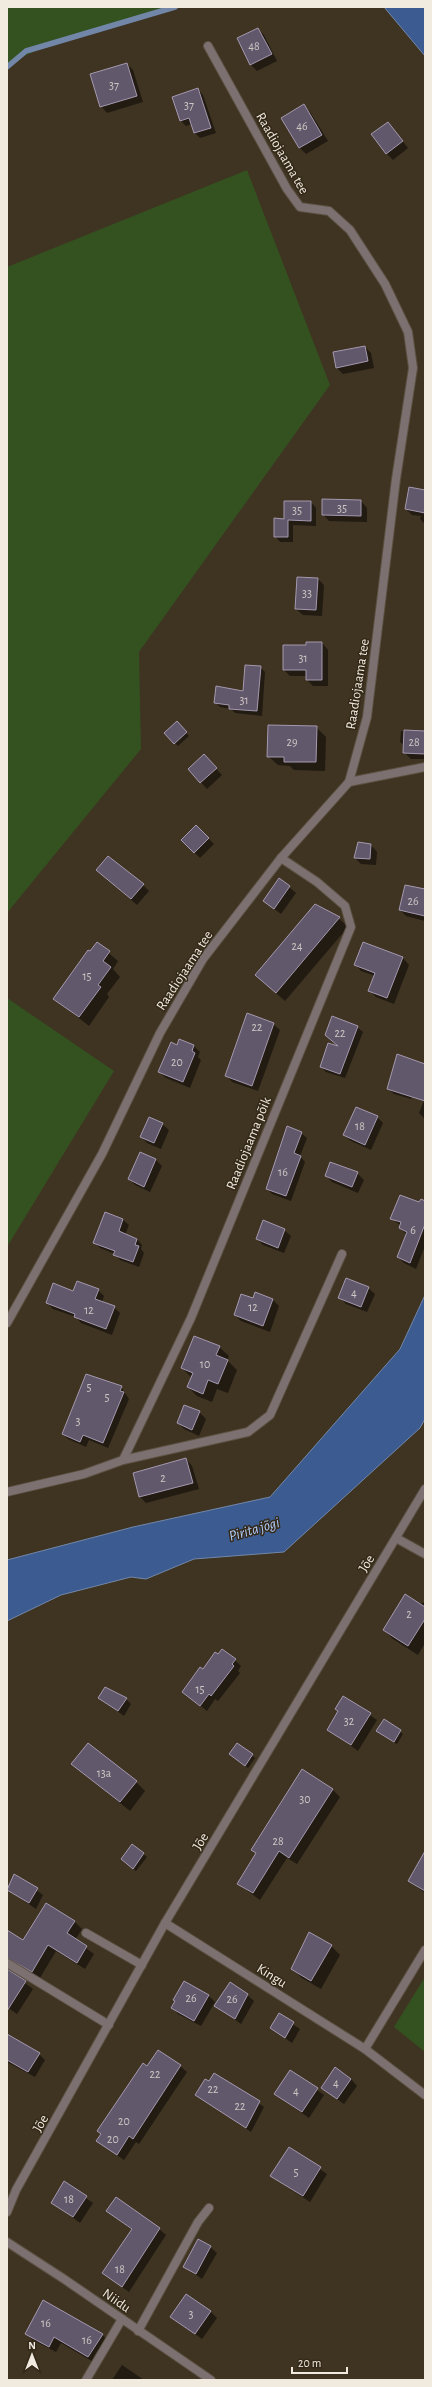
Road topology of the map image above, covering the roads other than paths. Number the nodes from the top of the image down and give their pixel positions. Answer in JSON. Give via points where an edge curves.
{"nodes":[{"id":1,"x":208,"y":46,"type":"dead end"},
{"id":2,"x":425,"y":767,"type":"edge"},
{"id":3,"x":349,"y":782,"type":"junction"},
{"id":4,"x":281,"y":858,"type":"junction"},
{"id":5,"x":342,"y":1254,"type":"dead end"},
{"id":6,"x":7,"y":1323,"type":"edge"},
{"id":7,"x":123,"y":1460,"type":"junction"},
{"id":8,"x":425,"y":1489,"type":"edge"},
{"id":9,"x":7,"y":1492,"type":"edge"},
{"id":10,"x":396,"y":1538,"type":"junction"},
{"id":11,"x":425,"y":1554,"type":"edge"},
{"id":12,"x":166,"y":1923,"type":"junction"},
{"id":13,"x":86,"y":1933,"type":"dead end"},
{"id":14,"x":425,"y":1950,"type":"edge"},
{"id":15,"x":7,"y":1963,"type":"edge"},
{"id":16,"x":142,"y":1965,"type":"junction"},
{"id":17,"x":109,"y":2025,"type":"junction"},
{"id":18,"x":365,"y":2049,"type":"junction"},
{"id":19,"x":425,"y":2095,"type":"edge"},
{"id":20,"x":209,"y":2208,"type":"dead end"},
{"id":21,"x":7,"y":2212,"type":"edge"},
{"id":22,"x":7,"y":2242,"type":"edge"},
{"id":23,"x":122,"y":2319,"type":"junction"},
{"id":24,"x":138,"y":2330,"type":"junction"},
{"id":25,"x":86,"y":2380,"type":"edge"},
{"id":26,"x":211,"y":2380,"type":"edge"}],
"edges":[{"from":1,"to":3,"type":"street","name":"Raadiojaama tee","via":[[287,189],[300,207],[330,211],[350,230],[385,284],[408,332],[413,368],[396,480],[367,717]]},
{"from":2,"to":3,"type":"street"},
{"from":3,"to":4,"type":"street","name":"Raadiojaama tee"},
{"from":4,"to":6,"type":"street","name":"Raadiojaama tee","via":[[203,959],[160,1033],[102,1154]]},
{"from":4,"to":7,"type":"street","name":"Raadiojaama põik","via":[[317,882],[345,906],[351,927],[191,1318]]},
{"from":5,"to":7,"type":"street","via":[[270,1416],[248,1432]]},
{"from":7,"to":9,"type":"street","via":[[84,1474]]},
{"from":8,"to":10,"type":"street","name":"Jõe"},
{"from":10,"to":11,"type":"street"},
{"from":10,"to":12,"type":"street","name":"Jõe"},
{"from":12,"to":16,"type":"street","name":"Jõe"},
{"from":12,"to":18,"type":"street","name":"Kingu"},
{"from":13,"to":16,"type":"street"},
{"from":14,"to":18,"type":"street"},
{"from":15,"to":17,"type":"street"},
{"from":16,"to":17,"type":"street","name":"Jõe"},
{"from":17,"to":21,"type":"street","name":"Jõe","via":[[16,2190]]},
{"from":18,"to":19,"type":"street","name":"Kingu"},
{"from":20,"to":24,"type":"street","via":[[198,2222]]},
{"from":22,"to":23,"type":"street","name":"Niidu"},
{"from":23,"to":24,"type":"street","name":"Niidu"},
{"from":23,"to":25,"type":"street"},
{"from":24,"to":26,"type":"street","name":"Niidu"}]}
